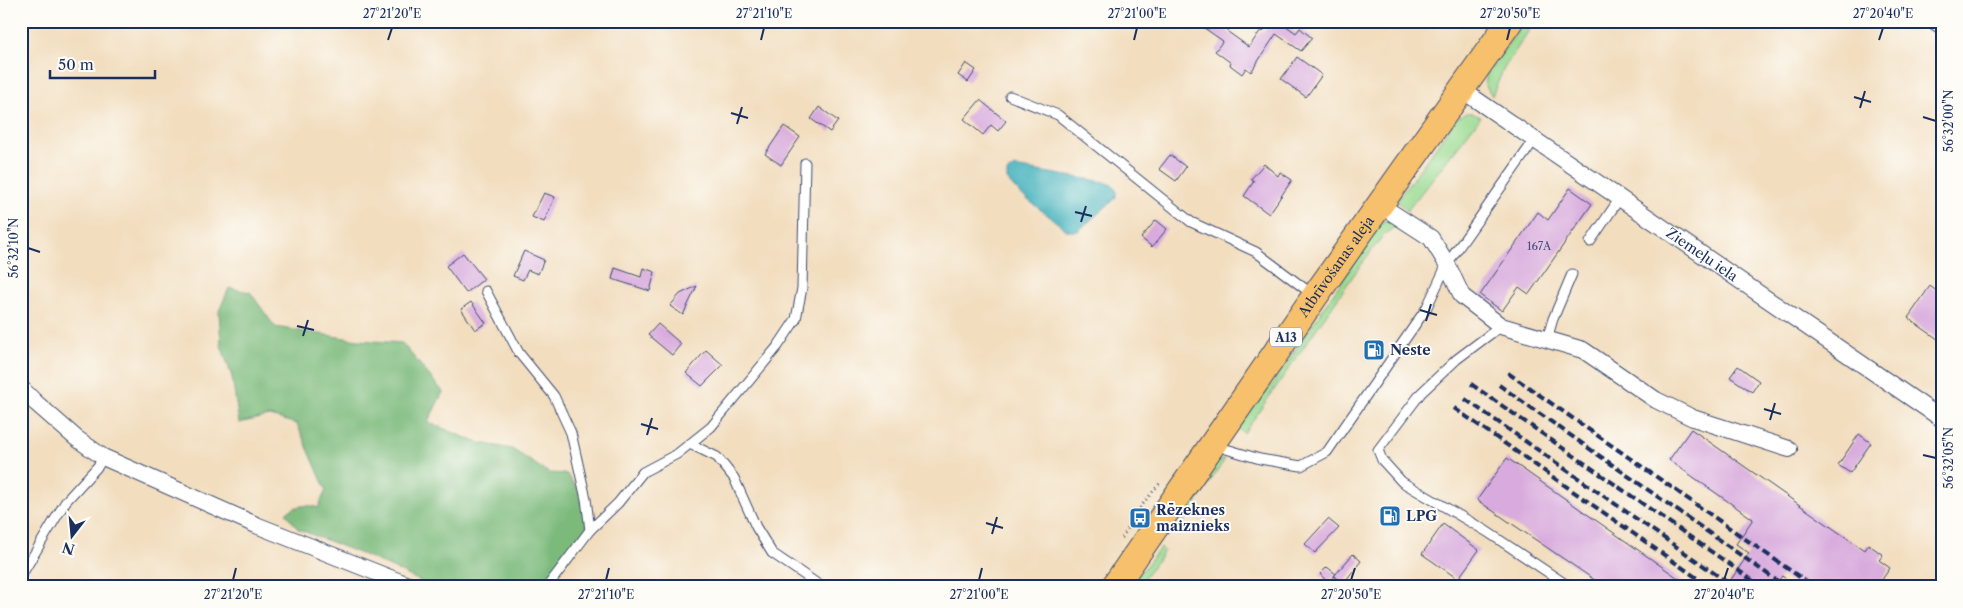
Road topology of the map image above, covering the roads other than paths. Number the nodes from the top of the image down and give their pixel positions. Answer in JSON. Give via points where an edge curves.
{"nodes":[{"id":1,"x":1510,"y":21,"type":"edge"},
{"id":2,"x":1928,"y":21,"type":"edge"},
{"id":3,"x":1942,"y":30,"type":"edge"},
{"id":4,"x":1462,"y":90,"type":"junction"},
{"id":5,"x":1010,"y":96,"type":"dead end"},
{"id":6,"x":1535,"y":139,"type":"junction"},
{"id":7,"x":805,"y":162,"type":"dead end"},
{"id":8,"x":1620,"y":198,"type":"junction"},
{"id":9,"x":1380,"y":205,"type":"junction"},
{"id":10,"x":1590,"y":242,"type":"dead end"},
{"id":11,"x":1447,"y":264,"type":"junction"},
{"id":12,"x":1572,"y":274,"type":"dead end"},
{"id":13,"x":486,"y":291,"type":"dead end"},
{"id":14,"x":1315,"y":296,"type":"junction"},
{"id":15,"x":1501,"y":326,"type":"junction"},
{"id":16,"x":1547,"y":339,"type":"junction"},
{"id":17,"x":21,"y":388,"type":"edge"},
{"id":18,"x":1942,"y":419,"type":"edge"},
{"id":19,"x":1214,"y":442,"type":"junction"},
{"id":20,"x":690,"y":444,"type":"junction"},
{"id":21,"x":1789,"y":449,"type":"dead end"},
{"id":22,"x":103,"y":457,"type":"junction"},
{"id":23,"x":590,"y":530,"type":"junction"},
{"id":24,"x":21,"y":576,"type":"edge"},
{"id":25,"x":413,"y":587,"type":"edge"},
{"id":26,"x":547,"y":587,"type":"edge"},
{"id":27,"x":822,"y":587,"type":"edge"},
{"id":28,"x":1114,"y":587,"type":"edge"},
{"id":29,"x":1570,"y":587,"type":"edge"}],
"edges":[{"from":1,"to":4,"type":"main road","name":"Atbrīvošanas aleja","number":"A13"},
{"from":2,"to":3,"type":"lane"},
{"from":4,"to":6,"type":"street","name":"Ziemeļu iela"},
{"from":4,"to":9,"type":"main road","name":"Atbrīvošanas aleja","number":"A13"},
{"from":5,"to":14,"type":"lane","via":[[1058,115],[1191,222],[1256,252]]},
{"from":6,"to":8,"type":"street","name":"Ziemeļu iela"},
{"from":6,"to":11,"type":"lane"},
{"from":7,"to":20,"type":"lane","via":[[802,288],[796,319],[746,385],[710,427]]},
{"from":8,"to":10,"type":"lane"},
{"from":8,"to":18,"type":"street","name":"Ziemeļu iela"},
{"from":9,"to":11,"type":"street","via":[[1431,238]]},
{"from":9,"to":14,"type":"main road","name":"Atbrīvošanas aleja","number":"A13"},
{"from":11,"to":15,"type":"street","via":[[1462,296]]},
{"from":11,"to":19,"type":"lane","via":[[1426,309],[1327,452],[1301,466],[1260,459]]},
{"from":12,"to":16,"type":"lane"},
{"from":13,"to":23,"type":"lane","via":[[519,353],[554,396],[571,433]]},
{"from":14,"to":19,"type":"main road","name":"Atbrīvošanas aleja","number":"A13"},
{"from":15,"to":16,"type":"street"},
{"from":15,"to":29,"type":"lane","via":[[1421,393],[1378,450],[1382,460],[1402,482],[1486,531]]},
{"from":16,"to":21,"type":"street","via":[[1583,350],[1656,400],[1694,418]]},
{"from":17,"to":22,"type":"street","via":[[76,438]]},
{"from":19,"to":28,"type":"main road","name":"Atbrīvošanas aleja","number":"A13"},
{"from":20,"to":23,"type":"lane","via":[[644,472]]},
{"from":20,"to":27,"type":"lane","via":[[717,456],[734,478],[756,527],[772,553]]},
{"from":22,"to":24,"type":"lane","via":[[66,501]]},
{"from":22,"to":25,"type":"street","via":[[256,525]]},
{"from":23,"to":26,"type":"lane"}]}
